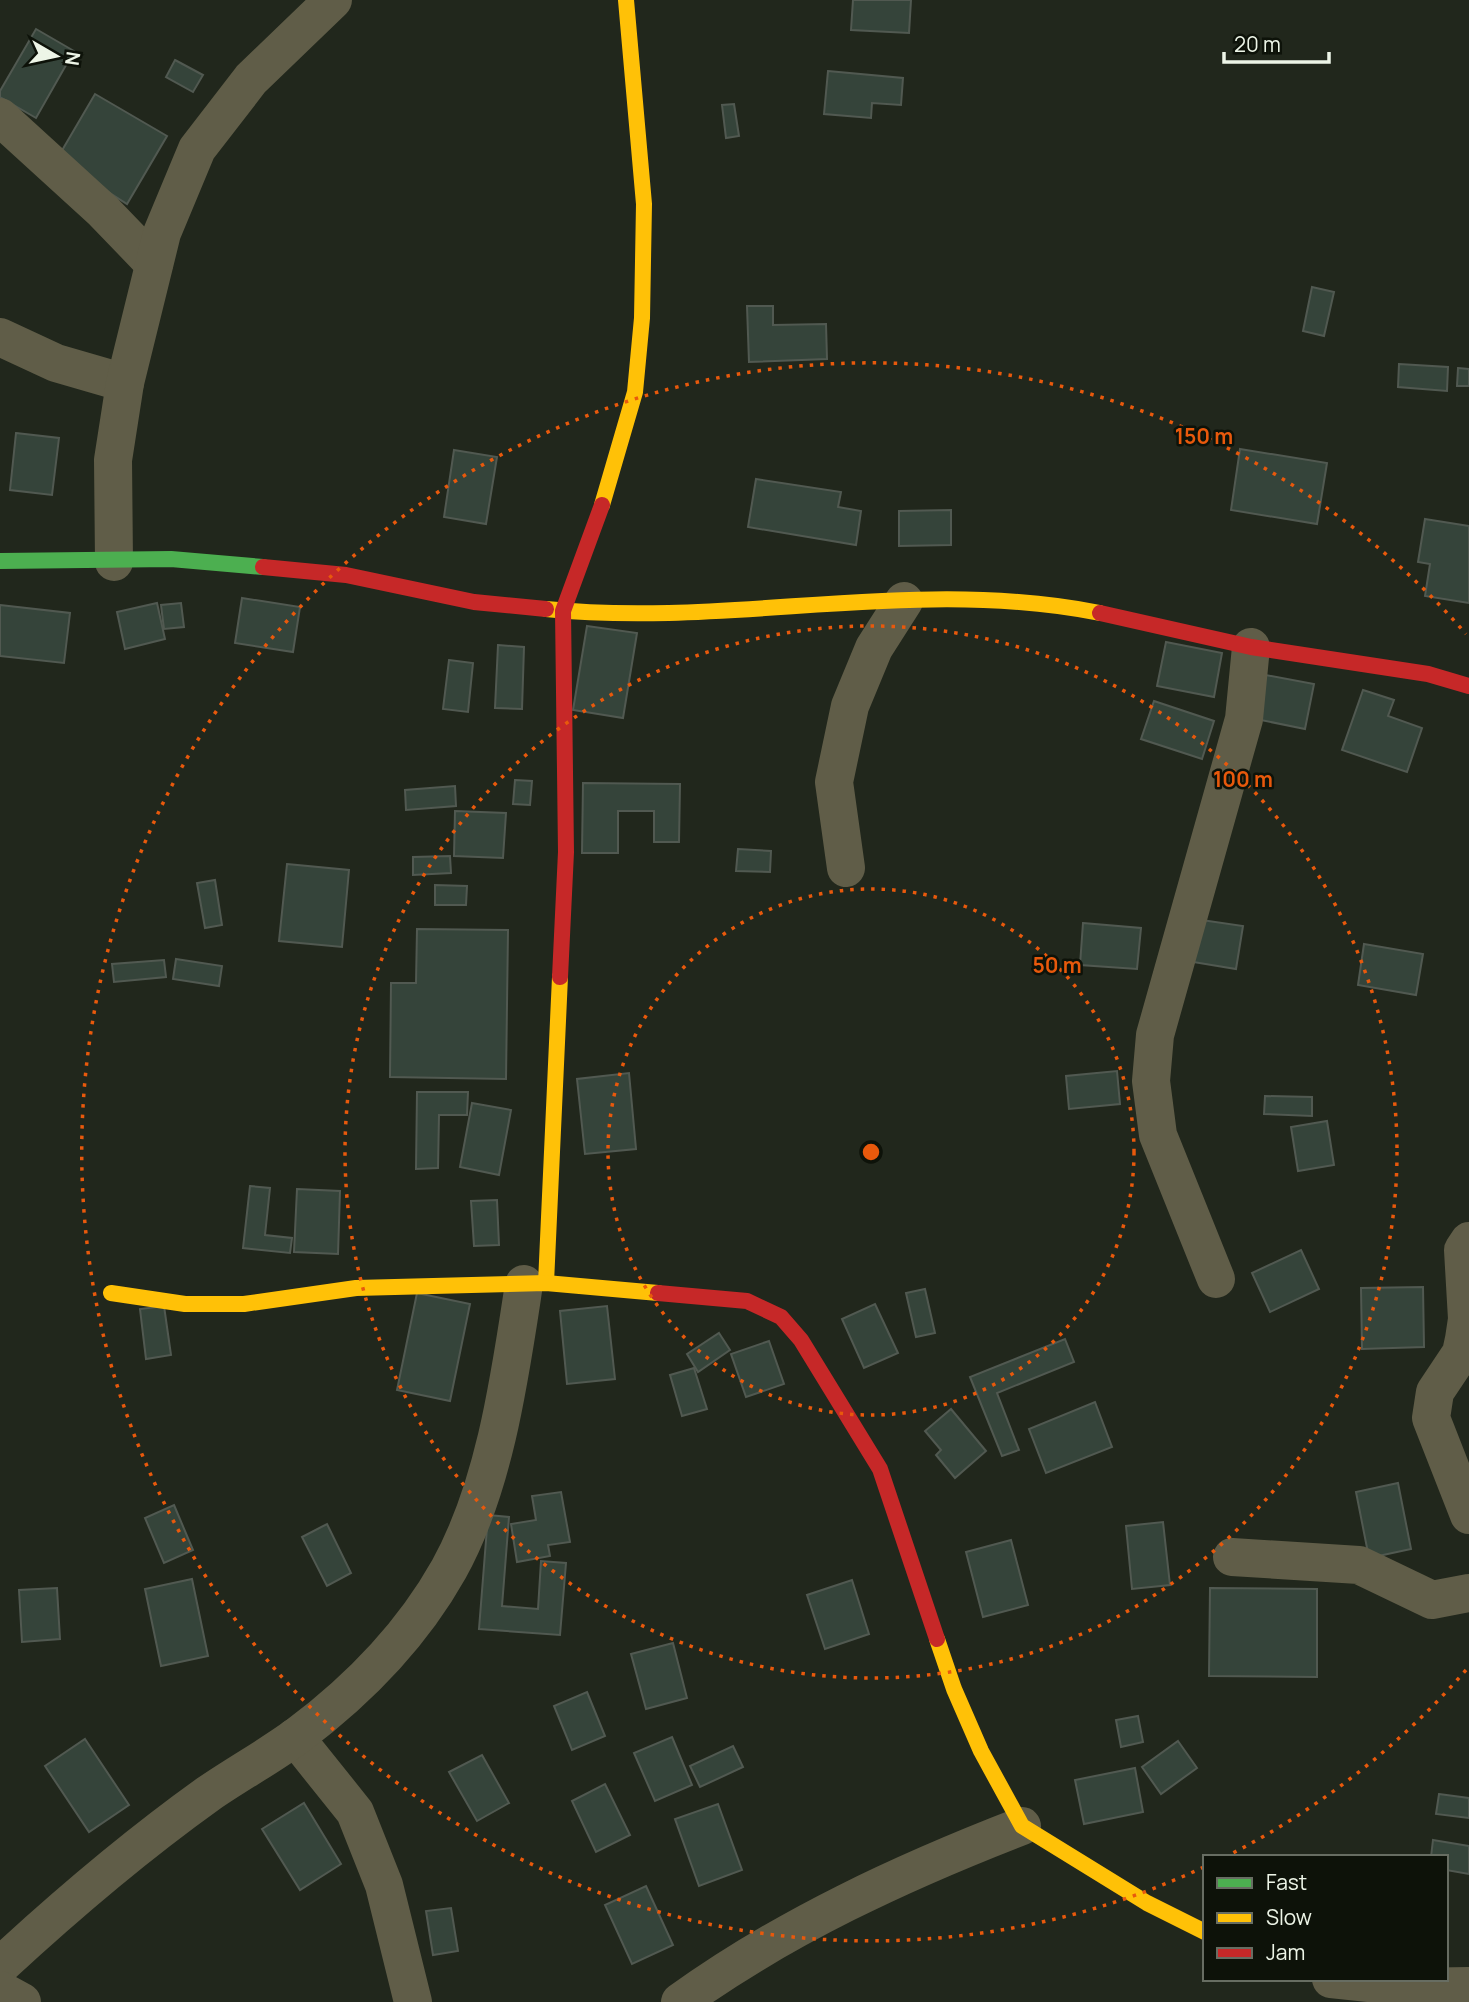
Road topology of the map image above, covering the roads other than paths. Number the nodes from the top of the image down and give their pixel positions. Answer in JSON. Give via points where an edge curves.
{"nodes":[{"id":1,"x":333,"y":0,"type":"edge"},
{"id":2,"x":626,"y":0,"type":"edge"},
{"id":3,"x":0,"y":117,"type":"edge"},
{"id":4,"x":154,"y":264,"type":"junction"},
{"id":5,"x":0,"y":337,"type":"edge"},
{"id":6,"x":125,"y":383,"type":"junction"},
{"id":7,"x":0,"y":561,"type":"edge"},
{"id":8,"x":114,"y":562,"type":"junction"},
{"id":9,"x":904,"y":601,"type":"junction"},
{"id":10,"x":563,"y":611,"type":"junction"},
{"id":11,"x":1251,"y":648,"type":"junction"},
{"id":12,"x":1469,"y":686,"type":"edge"},
{"id":13,"x":846,"y":868,"type":"dead end"},
{"id":14,"x":1469,"y":1241,"type":"edge"},
{"id":15,"x":1216,"y":1279,"type":"dead end"},
{"id":16,"x":535,"y":1283,"type":"junction"},
{"id":17,"x":111,"y":1293,"type":"dead end"},
{"id":18,"x":1469,"y":1515,"type":"edge"},
{"id":19,"x":1232,"y":1557,"type":"dead end"},
{"id":20,"x":1469,"y":1593,"type":"edge"},
{"id":21,"x":295,"y":1737,"type":"junction"},
{"id":22,"x":1022,"y":1826,"type":"junction"},
{"id":23,"x":1203,"y":1931,"type":"edge"},
{"id":24,"x":0,"y":1966,"type":"edge"},
{"id":25,"x":1350,"y":1981,"type":"edge"},
{"id":26,"x":1469,"y":1986,"type":"edge"},
{"id":27,"x":0,"y":1990,"type":"edge"},
{"id":28,"x":22,"y":2002,"type":"edge"},
{"id":29,"x":413,"y":2002,"type":"edge"},
{"id":30,"x":680,"y":2002,"type":"edge"}],
"edges":[{"from":1,"to":4,"type":"street","via":[[251,79],[197,149]]},
{"from":2,"to":10,"type":"street","via":[[644,204],[635,393],[600,513]]},
{"from":3,"to":4,"type":"street"},
{"from":4,"to":6,"type":"street"},
{"from":5,"to":6,"type":"street","via":[[56,362]]},
{"from":6,"to":8,"type":"street","via":[[113,460]]},
{"from":7,"to":8,"type":"street"},
{"from":8,"to":10,"type":"street","via":[[171,559],[346,575],[474,602]]},
{"from":9,"to":10,"type":"street","via":[[670,612]]},
{"from":9,"to":11,"type":"street","via":[[1013,601],[1096,612]]},
{"from":9,"to":13,"type":"street","via":[[874,648],[850,706],[834,782]]},
{"from":10,"to":16,"type":"street","via":[[566,852]]},
{"from":11,"to":12,"type":"street","via":[[1428,674]]},
{"from":11,"to":15,"type":"street","via":[[1244,719],[1155,1035],[1151,1082],[1158,1135]]},
{"from":14,"to":18,"type":"street","via":[[1463,1250],[1467,1319],[1461,1353],[1435,1392],[1431,1418]]},
{"from":16,"to":17,"type":"street","via":[[356,1288],[244,1304],[185,1304]]},
{"from":16,"to":21,"type":"street","via":[[505,1409],[473,1513],[450,1568],[408,1633],[331,1709]]},
{"from":16,"to":22,"type":"street","via":[[747,1301],[781,1317],[801,1340],[880,1469],[954,1689]]},
{"from":19,"to":20,"type":"street","via":[[1359,1565],[1432,1600]]},
{"from":21,"to":24,"type":"street","via":[[138,1847]]},
{"from":21,"to":29,"type":"street","via":[[355,1812],[384,1885]]},
{"from":22,"to":23,"type":"street","via":[[1147,1903]]},
{"from":22,"to":30,"type":"street","via":[[928,1862],[826,1914],[719,1973]]},
{"from":25,"to":26,"type":"street","via":[[1405,1987]]},
{"from":27,"to":28,"type":"street"}]}
